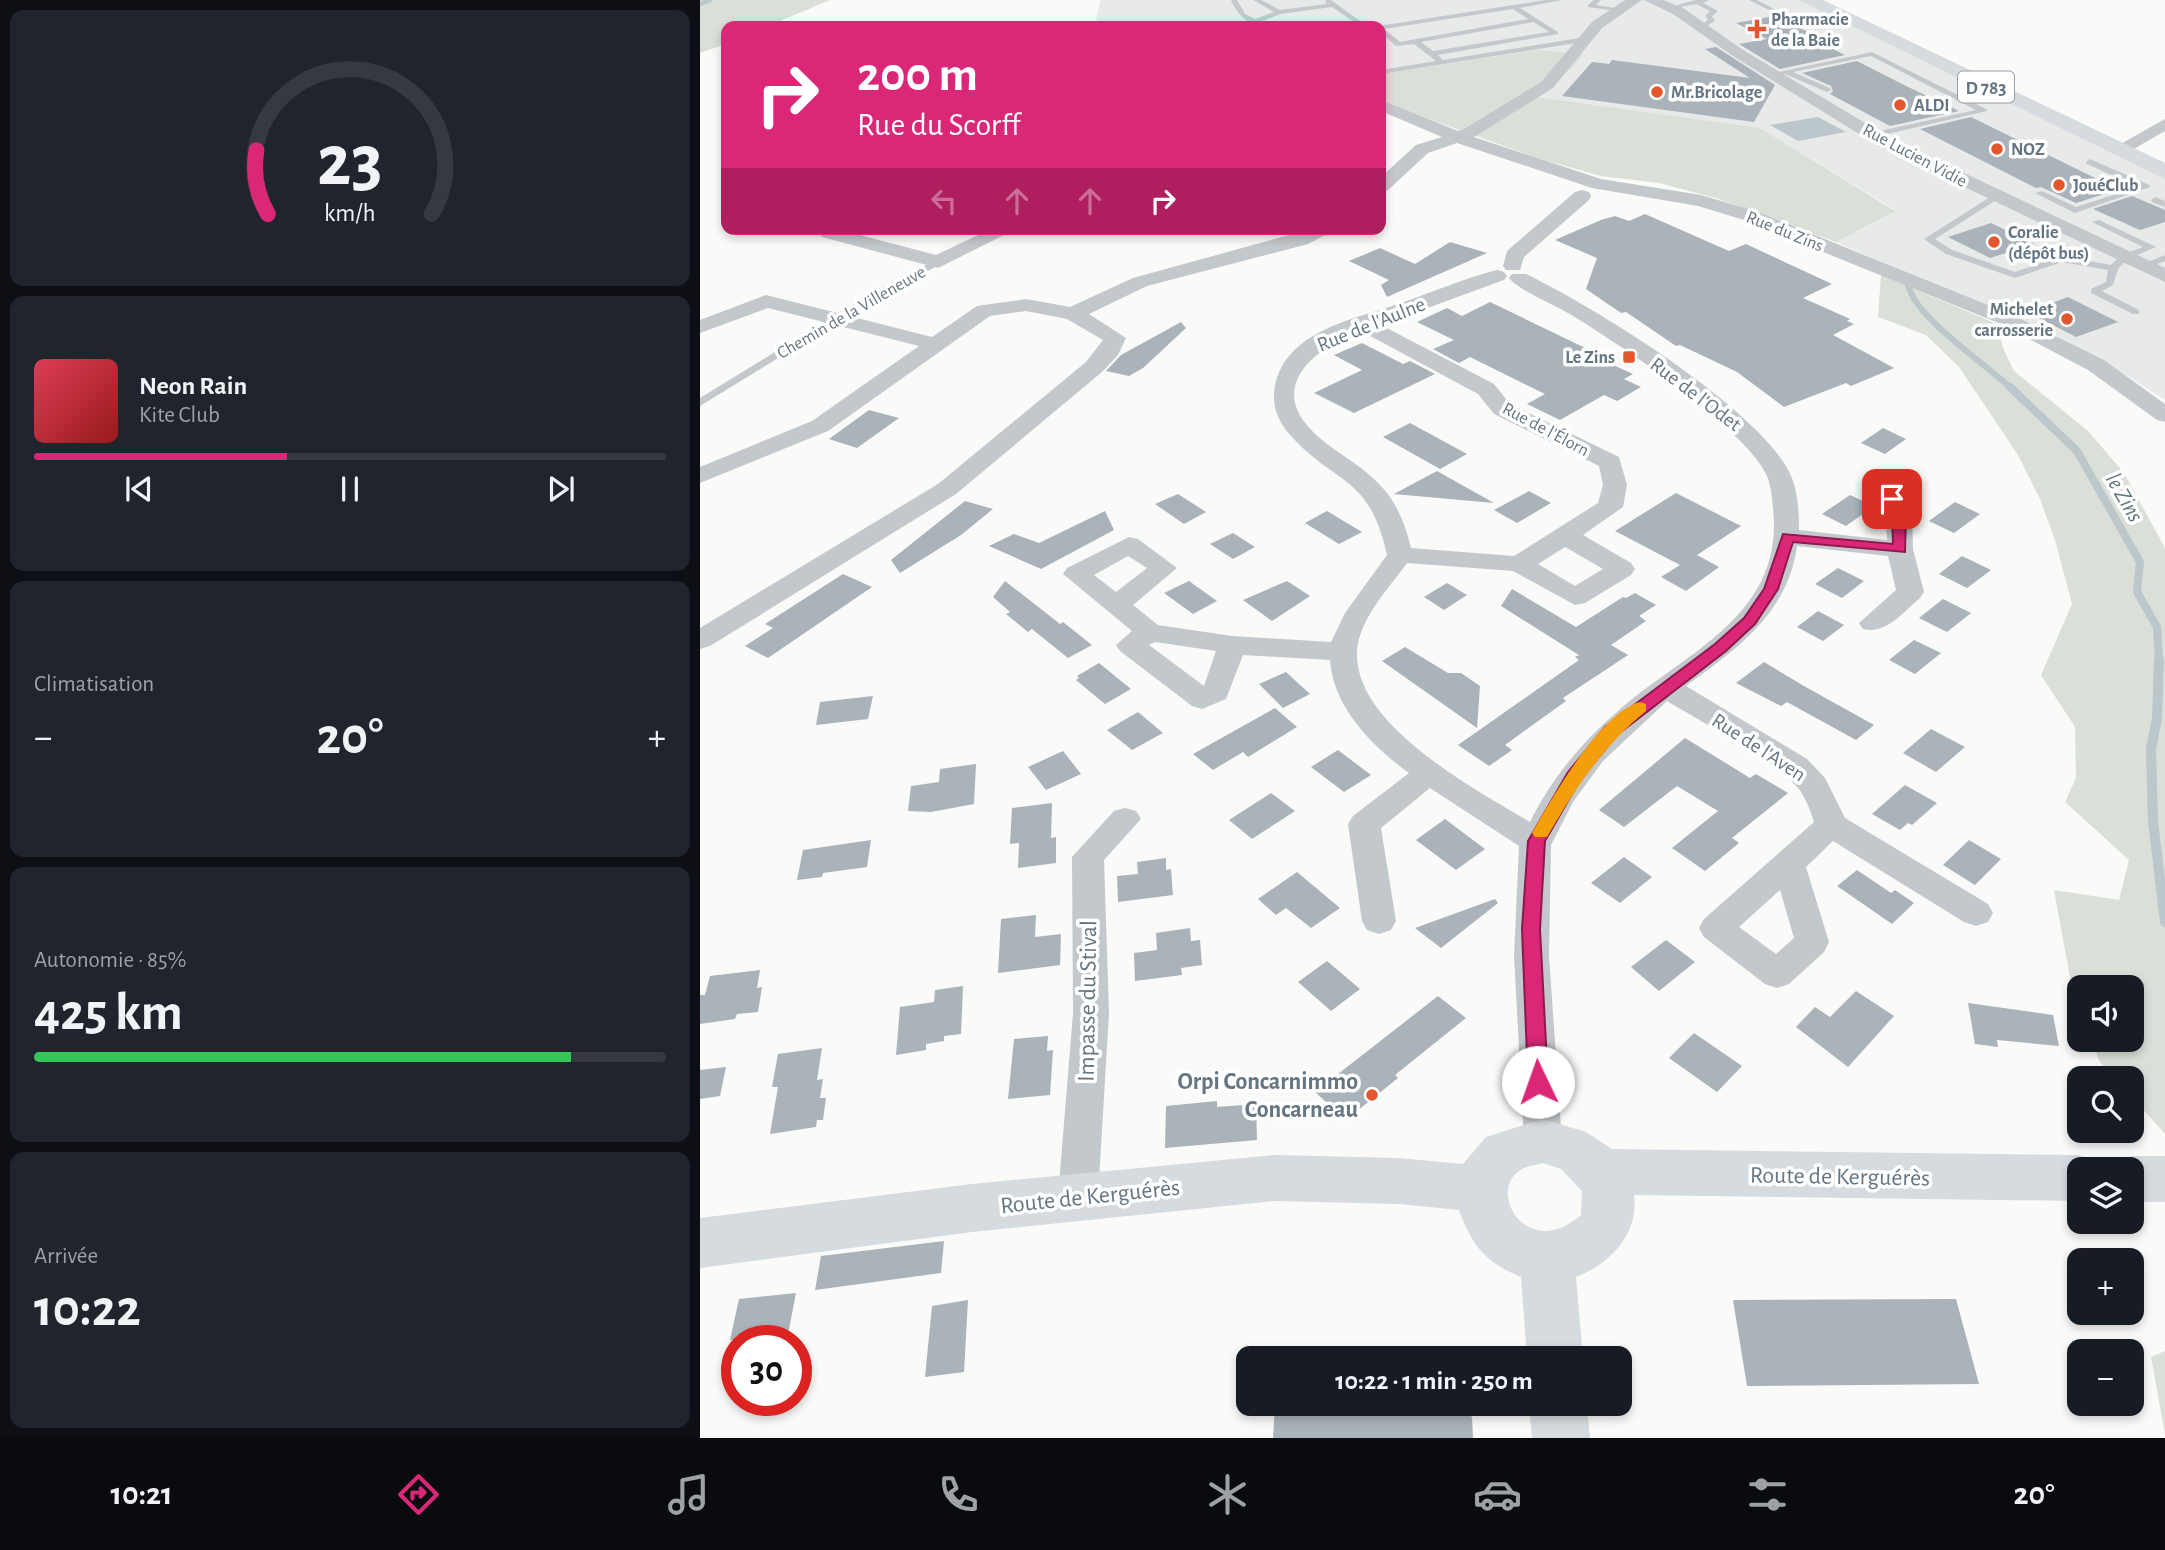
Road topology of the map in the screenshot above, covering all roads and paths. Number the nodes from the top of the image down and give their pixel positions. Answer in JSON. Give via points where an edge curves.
{"nodes":[{"id":1,"x":1234,"y":0,"type":"edge"},
{"id":2,"x":1256,"y":0,"type":"edge"},
{"id":3,"x":1559,"y":0,"type":"edge"},
{"id":4,"x":1598,"y":0,"type":"edge"},
{"id":5,"x":1634,"y":0,"type":"edge"},
{"id":6,"x":1651,"y":0,"type":"edge"},
{"id":7,"x":1707,"y":0,"type":"edge"},
{"id":8,"x":1752,"y":0,"type":"edge"},
{"id":9,"x":1808,"y":0,"type":"edge"},
{"id":10,"x":1330,"y":2,"type":"edge"},
{"id":11,"x":1697,"y":2,"type":"junction"},
{"id":12,"x":1676,"y":5,"type":"edge"},
{"id":13,"x":1514,"y":7,"type":"junction"},
{"id":14,"x":1618,"y":9,"type":"junction"},
{"id":15,"x":1773,"y":10,"type":"dead end"},
{"id":16,"x":1279,"y":12,"type":"junction"},
{"id":17,"x":1534,"y":20,"type":"junction"},
{"id":18,"x":1253,"y":21,"type":"edge"},
{"id":19,"x":1263,"y":21,"type":"edge"},
{"id":20,"x":1357,"y":21,"type":"edge"},
{"id":21,"x":1702,"y":27,"type":"junction"},
{"id":22,"x":1386,"y":28,"type":"edge"},
{"id":23,"x":1386,"y":33,"type":"edge"},
{"id":24,"x":1586,"y":39,"type":"junction"},
{"id":25,"x":1415,"y":41,"type":"junction"},
{"id":26,"x":1431,"y":54,"type":"junction"},
{"id":27,"x":1442,"y":62,"type":"junction"},
{"id":28,"x":1386,"y":71,"type":"edge"},
{"id":29,"x":1780,"y":73,"type":"junction"},
{"id":30,"x":1827,"y":90,"type":"dead end"},
{"id":31,"x":1386,"y":107,"type":"edge"},
{"id":32,"x":2165,"y":124,"type":"edge"},
{"id":33,"x":1874,"y":135,"type":"junction"},
{"id":34,"x":2157,"y":135,"type":"edge"},
{"id":35,"x":1458,"y":137,"type":"junction"},
{"id":36,"x":2119,"y":150,"type":"junction"},
{"id":37,"x":2090,"y":162,"type":"dead end"},
{"id":38,"x":2165,"y":172,"type":"edge"},
{"id":39,"x":1386,"y":182,"type":"edge"},
{"id":40,"x":2039,"y":193,"type":"dead end"},
{"id":41,"x":1582,"y":196,"type":"dead end"},
{"id":42,"x":1994,"y":197,"type":"junction"},
{"id":43,"x":2155,"y":200,"type":"dead end"},
{"id":44,"x":2165,"y":204,"type":"edge"},
{"id":45,"x":2064,"y":205,"type":"junction"},
{"id":46,"x":2033,"y":215,"type":"junction"},
{"id":47,"x":2096,"y":222,"type":"dead end"},
{"id":48,"x":837,"y":235,"type":"edge"},
{"id":49,"x":994,"y":235,"type":"edge"},
{"id":50,"x":1313,"y":235,"type":"edge"},
{"id":51,"x":2165,"y":243,"type":"edge"},
{"id":52,"x":2151,"y":247,"type":"junction"},
{"id":53,"x":2165,"y":258,"type":"edge"},
{"id":54,"x":938,"y":262,"type":"junction"},
{"id":55,"x":2119,"y":262,"type":"junction"},
{"id":56,"x":2143,"y":266,"type":"junction"},
{"id":57,"x":1510,"y":273,"type":"junction"},
{"id":58,"x":2165,"y":276,"type":"edge"},
{"id":59,"x":2136,"y":313,"type":"dead end"},
{"id":60,"x":1073,"y":314,"type":"junction"},
{"id":61,"x":837,"y":318,"type":"junction"},
{"id":62,"x":1363,"y":324,"type":"junction"},
{"id":63,"x":700,"y":327,"type":"edge"},
{"id":64,"x":936,"y":344,"type":"junction"},
{"id":65,"x":700,"y":403,"type":"edge"},
{"id":66,"x":2165,"y":415,"type":"edge"},
{"id":67,"x":700,"y":476,"type":"edge"},
{"id":68,"x":1886,"y":484,"type":"dead end"},
{"id":69,"x":1567,"y":537,"type":"junction"},
{"id":70,"x":1788,"y":537,"type":"junction"},
{"id":71,"x":1900,"y":549,"type":"junction"},
{"id":72,"x":1400,"y":555,"type":"junction"},
{"id":73,"x":1519,"y":564,"type":"junction"},
{"id":74,"x":1117,"y":604,"type":"dead end"},
{"id":75,"x":1873,"y":623,"type":"dead end"},
{"id":76,"x":1150,"y":632,"type":"junction"},
{"id":77,"x":700,"y":640,"type":"edge"},
{"id":78,"x":1231,"y":645,"type":"junction"},
{"id":79,"x":1343,"y":652,"type":"junction"},
{"id":80,"x":1666,"y":687,"type":"junction"},
{"id":81,"x":1429,"y":773,"type":"junction"},
{"id":82,"x":1125,"y":819,"type":"dead end"},
{"id":83,"x":1831,"y":825,"type":"junction"},
{"id":84,"x":1536,"y":841,"type":"junction"},
{"id":85,"x":1789,"y":866,"type":"dead end"},
{"id":86,"x":1976,"y":913,"type":"dead end"},
{"id":87,"x":1379,"y":921,"type":"dead end"},
{"id":88,"x":1543,"y":1141,"type":"junction"},
{"id":89,"x":1601,"y":1172,"type":"junction"},
{"id":90,"x":2067,"y":1178,"type":"edge"},
{"id":91,"x":2144,"y":1179,"type":"edge"},
{"id":92,"x":2165,"y":1179,"type":"edge"},
{"id":93,"x":1480,"y":1189,"type":"junction"},
{"id":94,"x":1078,"y":1197,"type":"junction"},
{"id":95,"x":700,"y":1243,"type":"edge"},
{"id":96,"x":1547,"y":1258,"type":"junction"},
{"id":97,"x":1554,"y":1346,"type":"edge"},
{"id":98,"x":1559,"y":1416,"type":"edge"},
{"id":99,"x":1561,"y":1438,"type":"edge"}],
"edges":[{"from":1,"to":18,"type":"lane","via":[[1242,15]]},
{"from":2,"to":16,"type":"lane"},
{"from":3,"to":13,"type":"lane"},
{"from":4,"to":14,"type":"lane","via":[[1590,6]]},
{"from":5,"to":14,"type":"street"},
{"from":6,"to":12,"type":"street","name":"Rue Lucien Vidie"},
{"from":7,"to":11,"type":"lane"},
{"from":8,"to":15,"type":"lane"},
{"from":9,"to":36,"type":"main road","number":"D 783"},
{"from":10,"to":16,"type":"lane"},
{"from":10,"to":20,"type":"lane"},
{"from":11,"to":12,"type":"lane"},
{"from":11,"to":21,"type":"lane","via":[[1715,11],[1708,16],[1713,20]]},
{"from":12,"to":14,"type":"street"},
{"from":12,"to":21,"type":"street","name":"Rue Lucien Vidie"},
{"from":13,"to":17,"type":"lane"},
{"from":13,"to":22,"type":"lane"},
{"from":14,"to":24,"type":"street"},
{"from":16,"to":19,"type":"lane"},
{"from":17,"to":25,"type":"lane"},
{"from":17,"to":26,"type":"lane","via":[[1556,33]]},
{"from":21,"to":29,"type":"street","name":"Rue Lucien Vidie"},
{"from":23,"to":25,"type":"lane","via":[[1399,44]]},
{"from":24,"to":27,"type":"lane"},
{"from":24,"to":35,"type":"street","via":[[1547,85]]},
{"from":25,"to":26,"type":"lane"},
{"from":26,"to":27,"type":"lane"},
{"from":27,"to":28,"type":"lane"},
{"from":29,"to":30,"type":"lane"},
{"from":29,"to":33,"type":"street","name":"Rue Lucien Vidie"},
{"from":29,"to":33,"type":"lane","via":[[1871,54],[1983,111]]},
{"from":31,"to":35,"type":"street","name":"Rue du Zins"},
{"from":32,"to":34,"type":"street"},
{"from":33,"to":42,"type":"street","name":"Rue Lucien Vidie"},
{"from":34,"to":36,"type":"street"},
{"from":35,"to":39,"type":"street","via":[[1422,149]]},
{"from":35,"to":66,"type":"street","name":"Rue du Zins","via":[[1598,184],[1701,201],[1751,216],[2008,320],[2096,365]]},
{"from":36,"to":38,"type":"main road","number":"D 783"},
{"from":37,"to":45,"type":"lane","via":[[2146,187],[2075,210]]},
{"from":40,"to":45,"type":"lane"},
{"from":41,"to":57,"type":"street","via":[[1514,255]]},
{"from":42,"to":46,"type":"street","name":"Rue Lucien Vidie"},
{"from":42,"to":55,"type":"lane","via":[[1929,239],[1949,252],[2015,275],[2061,259]]},
{"from":43,"to":44,"type":"lane"},
{"from":45,"to":46,"type":"lane"},
{"from":46,"to":55,"type":"street","name":"Rue Lucien Vidie"},
{"from":47,"to":52,"type":"lane"},
{"from":48,"to":54,"type":"street"},
{"from":49,"to":54,"type":"street","name":"Chemin de la Villeneuve"},
{"from":50,"to":60,"type":"street","via":[[1140,282]]},
{"from":51,"to":52,"type":"lane"},
{"from":52,"to":55,"type":"lane"},
{"from":53,"to":56,"type":"lane"},
{"from":54,"to":61,"type":"lane","name":"Chemin de la Villeneuve"},
{"from":55,"to":56,"type":"street","name":"Rue Lucien Vidie"},
{"from":55,"to":59,"type":"lane","via":[[2110,283],[2094,290]]},
{"from":56,"to":58,"type":"street","name":"Rue Lucien Vidie"},
{"from":57,"to":62,"type":"street","name":"Rue de l'Aulne"},
{"from":57,"to":70,"type":"street","name":"Rue de l'Odet","via":[[1553,294],[1700,393],[1745,431],[1779,475]]},
{"from":60,"to":64,"type":"street","via":[[1008,305],[984,310]]},
{"from":60,"to":77,"type":"street","via":[[1115,338],[1094,367],[947,489]]},
{"from":61,"to":63,"type":"street","via":[[766,301]]},
{"from":61,"to":64,"type":"street"},
{"from":61,"to":65,"type":"lane","name":"Chemin de la Villeneuve"},
{"from":62,"to":69,"type":"street","name":"Rue de l'Élorn","via":[[1486,389],[1502,409],[1609,462],[1615,485],[1610,507]]},
{"from":62,"to":72,"type":"street","name":"Rue de l'Aulne","via":[[1330,336],[1302,354],[1284,386],[1285,409],[1305,437],[1378,496],[1389,511]]},
{"from":64,"to":67,"type":"street","via":[[820,426]]},
{"from":68,"to":71,"type":"street","via":[[1899,515]]},
{"from":69,"to":73,"type":"street","name":"Rue de l'Élorn"},
{"from":69,"to":73,"type":"street","via":[[1622,569],[1575,597]]},
{"from":70,"to":71,"type":"street"},
{"from":70,"to":80,"type":"street","name":"Rue de l'Odet","via":[[1771,589],[1749,621],[1721,648]]},
{"from":71,"to":75,"type":"street","via":[[1910,592]]},
{"from":72,"to":73,"type":"street"},
{"from":72,"to":79,"type":"street","via":[[1356,620]]},
{"from":74,"to":76,"type":"street"},
{"from":76,"to":78,"type":"street"},
{"from":76,"to":78,"type":"street","via":[[1130,645],[1202,699],[1216,692]]},
{"from":78,"to":79,"type":"street"},
{"from":79,"to":81,"type":"street","via":[[1358,707]]},
{"from":80,"to":83,"type":"street","name":"Rue de l'Aven","via":[[1796,767],[1823,798]]},
{"from":80,"to":84,"type":"street","name":"Rue de l'Odet","via":[[1611,731],[1574,776]]},
{"from":81,"to":84,"type":"street"},
{"from":81,"to":87,"type":"street","via":[[1364,824]]},
{"from":82,"to":94,"type":"street","name":"Impasse du Stival","via":[[1088,857],[1091,1013]]},
{"from":83,"to":85,"type":"street"},
{"from":83,"to":86,"type":"street"},
{"from":84,"to":88,"type":"street","name":"Rue de l'Odet","via":[[1531,929]]},
{"from":88,"to":89,"type":"main road","via":[[1576,1150]]},
{"from":88,"to":93,"type":"main road","via":[[1509,1149],[1485,1173]]},
{"from":89,"to":90,"type":"main road","name":"Route de Kerguérès"},
{"from":89,"to":96,"type":"main road","via":[[1609,1191],[1609,1211],[1602,1230],[1588,1245],[1569,1255]]},
{"from":91,"to":92,"type":"main road"},
{"from":93,"to":94,"type":"main road","name":"Route de Kerguérès","via":[[1399,1181],[1275,1178]]},
{"from":93,"to":96,"type":"main road","via":[[1490,1228],[1525,1254]]},
{"from":94,"to":95,"type":"main road","name":"Route de Kerguérès"},
{"from":96,"to":97,"type":"main road"},
{"from":98,"to":99,"type":"main road"}]}
